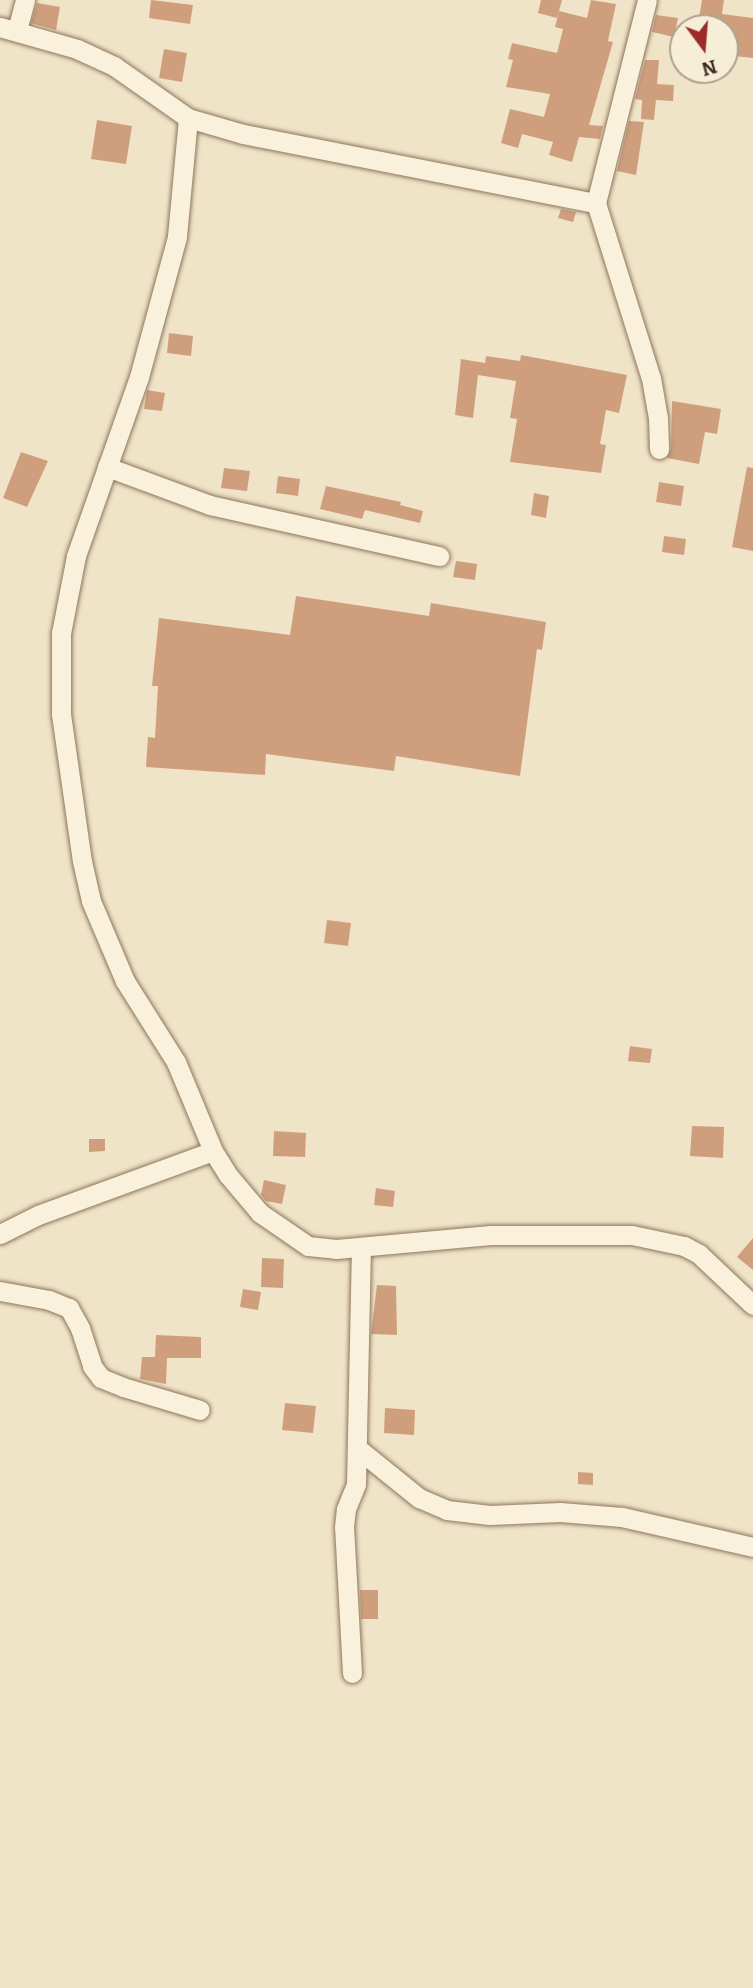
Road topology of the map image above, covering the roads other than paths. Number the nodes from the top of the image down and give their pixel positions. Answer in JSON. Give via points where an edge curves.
{"nodes":[{"id":1,"x":25,"y":0,"type":"edge"},
{"id":2,"x":647,"y":0,"type":"edge"},
{"id":3,"x":9,"y":28,"type":"edge"},
{"id":4,"x":188,"y":118,"type":"junction"},
{"id":5,"x":596,"y":203,"type":"junction"},
{"id":6,"x":659,"y":449,"type":"dead end"},
{"id":7,"x":107,"y":467,"type":"junction"},
{"id":8,"x":439,"y":556,"type":"dead end"},
{"id":9,"x":213,"y":1151,"type":"junction"},
{"id":10,"x":0,"y":1234,"type":"edge"},
{"id":11,"x":360,"y":1247,"type":"junction"},
{"id":12,"x":0,"y":1292,"type":"edge"},
{"id":13,"x":753,"y":1305,"type":"edge"},
{"id":14,"x":200,"y":1409,"type":"dead end"},
{"id":15,"x":357,"y":1448,"type":"junction"},
{"id":16,"x":753,"y":1548,"type":"edge"},
{"id":17,"x":352,"y":1673,"type":"dead end"}],
"edges":[{"from":1,"to":3,"type":"street"},
{"from":2,"to":5,"type":"street"},
{"from":3,"to":4,"type":"street","via":[[78,49],[114,66]]},
{"from":4,"to":5,"type":"street","via":[[294,145]]},
{"from":4,"to":7,"type":"street","via":[[177,237],[139,377]]},
{"from":5,"to":6,"type":"street","via":[[651,378]]},
{"from":7,"to":8,"type":"street","via":[[210,505]]},
{"from":7,"to":9,"type":"street","via":[[69,580],[61,633],[61,714],[82,861],[110,948],[125,981],[176,1062]]},
{"from":9,"to":10,"type":"street","via":[[38,1215]]},
{"from":9,"to":11,"type":"street","via":[[243,1195],[288,1235],[321,1249]]},
{"from":11,"to":13,"type":"street","via":[[490,1235],[632,1235],[684,1246],[699,1254]]},
{"from":11,"to":15,"type":"street"},
{"from":12,"to":14,"type":"street","via":[[69,1308],[101,1378]]},
{"from":15,"to":16,"type":"street","via":[[410,1492],[447,1510],[622,1517]]},
{"from":15,"to":17,"type":"street","via":[[356,1488],[347,1503],[344,1527]]}]}
